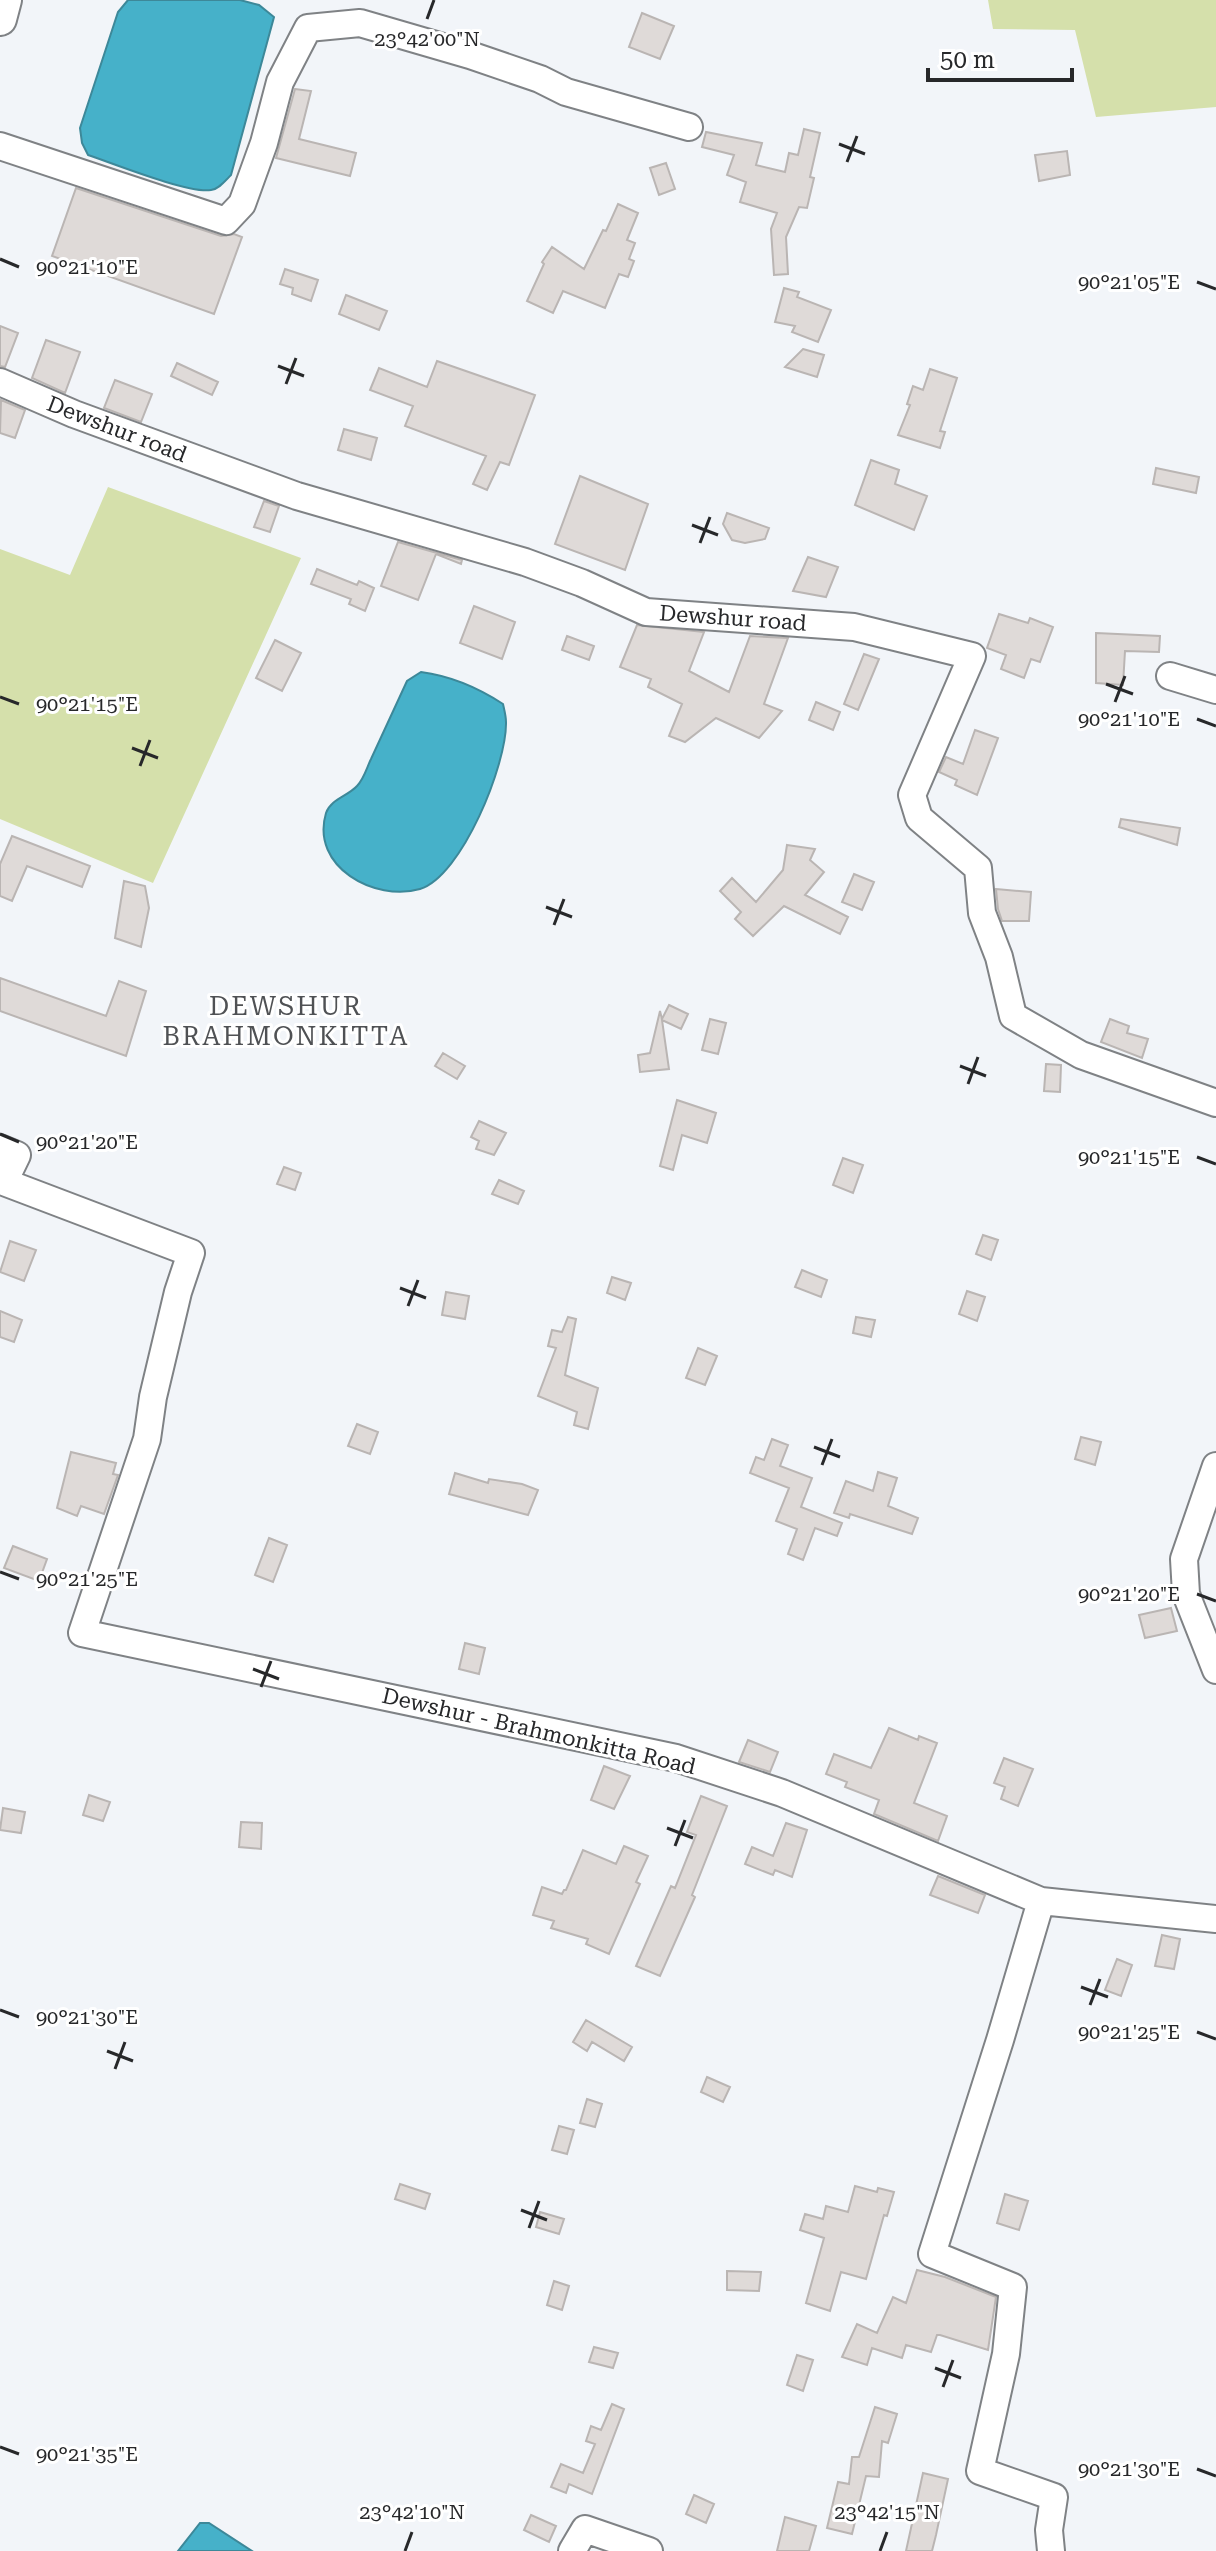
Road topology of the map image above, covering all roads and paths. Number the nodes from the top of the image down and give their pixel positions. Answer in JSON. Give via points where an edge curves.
{"nodes":[{"id":1,"x":5,"y":0,"type":"edge"},
{"id":2,"x":0,"y":19,"type":"edge"},
{"id":3,"x":689,"y":127,"type":"dead end"},
{"id":4,"x":0,"y":146,"type":"edge"},
{"id":5,"x":0,"y":382,"type":"edge"},
{"id":6,"x":1170,"y":676,"type":"dead end"},
{"id":7,"x":1216,"y":690,"type":"edge"},
{"id":8,"x":1216,"y":1103,"type":"edge"},
{"id":9,"x":0,"y":1148,"type":"edge"},
{"id":10,"x":1216,"y":1466,"type":"edge"},
{"id":11,"x":1216,"y":1670,"type":"edge"},
{"id":12,"x":1041,"y":1901,"type":"junction"},
{"id":13,"x":1216,"y":1919,"type":"edge"},
{"id":14,"x":572,"y":2551,"type":"edge"},
{"id":15,"x":649,"y":2551,"type":"edge"},
{"id":16,"x":1051,"y":2551,"type":"edge"}],
"edges":[{"from":1,"to":2,"type":"main road"},
{"from":3,"to":4,"type":"street","via":[[360,23],[308,28],[280,82],[242,204],[226,221]]},
{"from":5,"to":8,"type":"street","name":"Dewshur road","via":[[297,496],[525,562],[646,612],[854,627],[972,656],[912,795],[919,818],[978,868],[982,913],[1013,1016],[1081,1055]]},
{"from":6,"to":7,"type":"street"},
{"from":9,"to":12,"type":"street","name":"Dewshur - Brahmonkitta Road","via":[[17,1155],[4,1182],[191,1253],[147,1439],[82,1633],[676,1758],[782,1793]]},
{"from":10,"to":11,"type":"street","via":[[1184,1559],[1186,1594]]},
{"from":12,"to":13,"type":"street","name":"Dewshur - Brahmonkitta Road"},
{"from":12,"to":16,"type":"street","via":[[932,2254],[1013,2287],[1006,2354],[980,2471],[1054,2497]]},
{"from":14,"to":15,"type":"street","via":[[585,2529]]}]}
